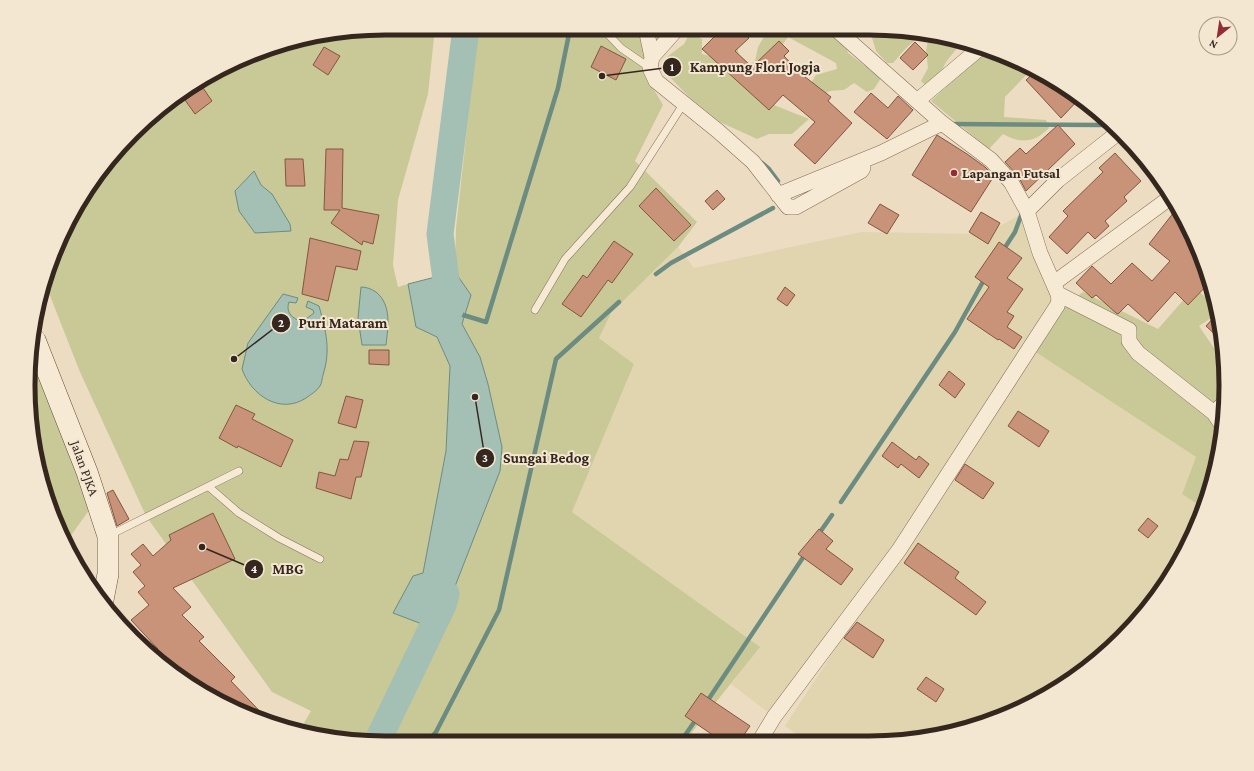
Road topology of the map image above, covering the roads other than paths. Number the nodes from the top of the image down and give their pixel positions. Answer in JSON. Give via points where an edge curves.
{"nodes":[{"id":1,"x":609,"y":35,"type":"edge"},
{"id":2,"x":647,"y":35,"type":"edge"},
{"id":3,"x":672,"y":35,"type":"edge"},
{"id":4,"x":842,"y":35,"type":"edge"},
{"id":5,"x":975,"y":52,"type":"edge"},
{"id":6,"x":651,"y":63,"type":"junction"},
{"id":7,"x":917,"y":102,"type":"junction"},
{"id":8,"x":684,"y":103,"type":"junction"},
{"id":9,"x":942,"y":123,"type":"junction"},
{"id":10,"x":1114,"y":136,"type":"edge"},
{"id":11,"x":1166,"y":201,"type":"edge"},
{"id":12,"x":1027,"y":211,"type":"junction"},
{"id":13,"x":1056,"y":289,"type":"junction"},
{"id":14,"x":535,"y":310,"type":"dead end"},
{"id":15,"x":37,"y":346,"type":"edge"},
{"id":16,"x":1217,"y":418,"type":"edge"},
{"id":17,"x":239,"y":471,"type":"dead end"},
{"id":18,"x":208,"y":487,"type":"junction"},
{"id":19,"x":108,"y":536,"type":"junction"},
{"id":20,"x":320,"y":559,"type":"dead end"},
{"id":21,"x":104,"y":595,"type":"edge"},
{"id":22,"x":763,"y":736,"type":"edge"}],
"edges":[{"from":1,"to":6,"type":"lane","via":[[621,48]]},
{"from":2,"to":6,"type":"street"},
{"from":3,"to":6,"type":"street"},
{"from":4,"to":7,"type":"street"},
{"from":5,"to":7,"type":"street"},
{"from":6,"to":8,"type":"street","via":[[656,81]]},
{"from":7,"to":9,"type":"street"},
{"from":8,"to":9,"type":"street","via":[[753,162],[778,195],[861,161]]},
{"from":8,"to":14,"type":"lane","via":[[630,187],[566,259]]},
{"from":9,"to":12,"type":"street","via":[[991,160],[1011,182]]},
{"from":10,"to":12,"type":"street","via":[[1058,180]]},
{"from":11,"to":13,"type":"street"},
{"from":12,"to":13,"type":"street","via":[[1040,253]]},
{"from":13,"to":16,"type":"street","via":[[1129,330],[1129,341],[1138,353]]},
{"from":13,"to":22,"type":"street","via":[[1059,300],[1057,306],[899,550],[774,717]]},
{"from":15,"to":19,"type":"main road","name":"Jalan PJKA","via":[[88,472]]},
{"from":17,"to":18,"type":"lane"},
{"from":18,"to":19,"type":"lane"},
{"from":18,"to":20,"type":"lane","via":[[239,513]]},
{"from":19,"to":21,"type":"main road","name":"Jalan PJKA","via":[[108,574]]}]}
